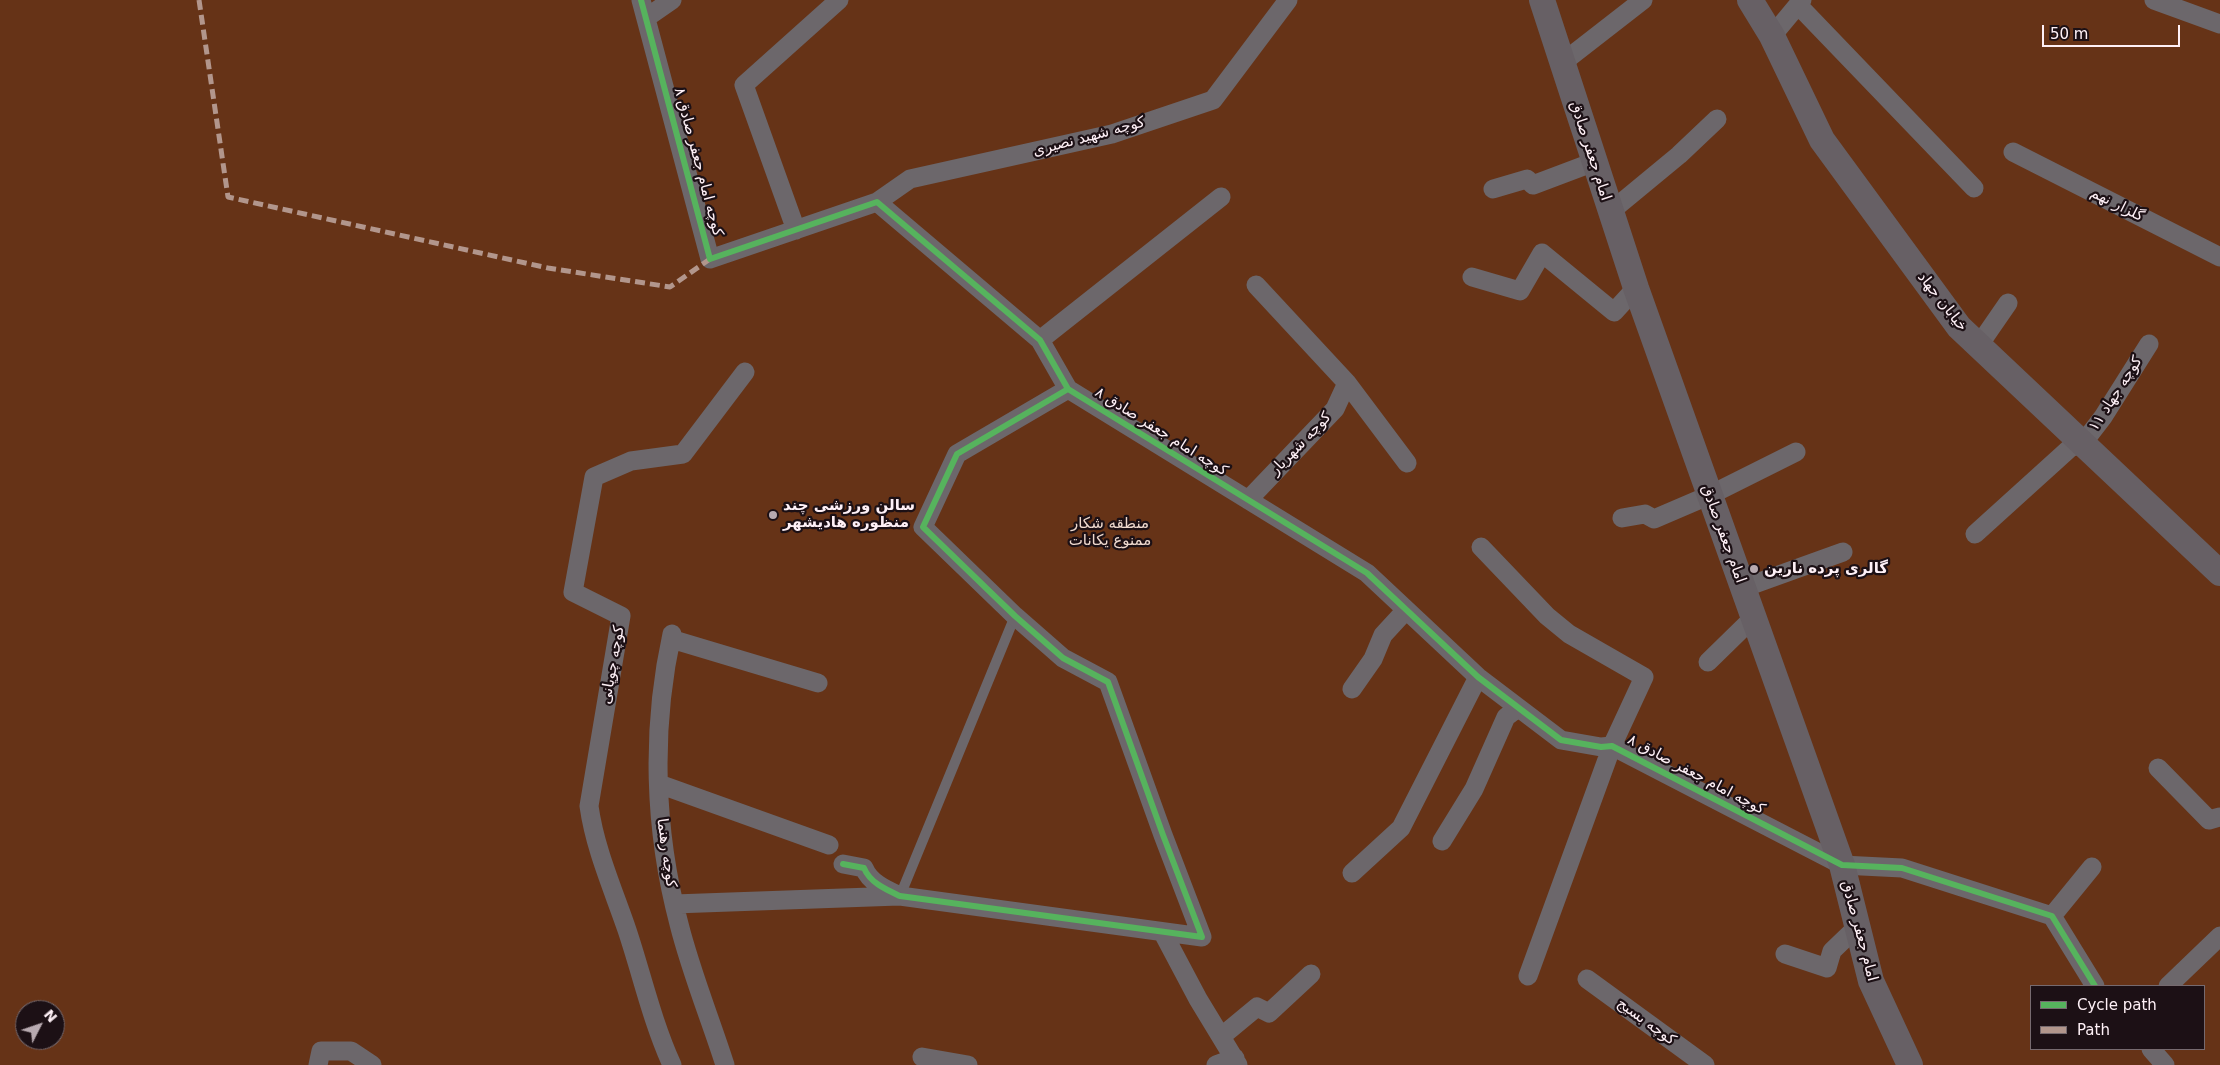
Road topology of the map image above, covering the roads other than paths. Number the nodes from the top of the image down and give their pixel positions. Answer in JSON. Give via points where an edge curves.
{"nodes":[{"id":1,"x":672,"y":0,"type":"edge"},
{"id":2,"x":839,"y":0,"type":"edge"},
{"id":3,"x":1288,"y":0,"type":"edge"},
{"id":4,"x":1542,"y":0,"type":"edge"},
{"id":5,"x":1643,"y":0,"type":"edge"},
{"id":6,"x":1750,"y":0,"type":"edge"},
{"id":7,"x":2154,"y":0,"type":"edge"},
{"id":8,"x":1800,"y":3,"type":"edge"},
{"id":9,"x":643,"y":9,"type":"edge"},
{"id":10,"x":2220,"y":24,"type":"edge"},
{"id":11,"x":1772,"y":36,"type":"junction"},
{"id":12,"x":1562,"y":63,"type":"junction"},
{"id":13,"x":1717,"y":119,"type":"dead end"},
{"id":14,"x":2013,"y":152,"type":"dead end"},
{"id":15,"x":1594,"y":162,"type":"junction"},
{"id":16,"x":1974,"y":188,"type":"dead end"},
{"id":17,"x":1493,"y":189,"type":"dead end"},
{"id":18,"x":1220,"y":197,"type":"dead end"},
{"id":19,"x":877,"y":202,"type":"junction"},
{"id":20,"x":1610,"y":212,"type":"junction"},
{"id":21,"x":796,"y":230,"type":"junction"},
{"id":22,"x":2220,"y":257,"type":"edge"},
{"id":23,"x":1472,"y":277,"type":"dead end"},
{"id":24,"x":1256,"y":284,"type":"dead end"},
{"id":25,"x":1636,"y":288,"type":"junction"},
{"id":26,"x":2008,"y":302,"type":"dead end"},
{"id":27,"x":1040,"y":340,"type":"junction"},
{"id":28,"x":2148,"y":344,"type":"dead end"},
{"id":29,"x":1979,"y":345,"type":"junction"},
{"id":30,"x":744,"y":372,"type":"dead end"},
{"id":31,"x":1347,"y":383,"type":"junction"},
{"id":32,"x":1068,"y":389,"type":"junction"},
{"id":33,"x":2083,"y":443,"type":"junction"},
{"id":34,"x":1796,"y":452,"type":"dead end"},
{"id":35,"x":1407,"y":462,"type":"dead end"},
{"id":36,"x":1710,"y":495,"type":"junction"},
{"id":37,"x":1248,"y":500,"type":"junction"},
{"id":38,"x":1622,"y":518,"type":"dead end"},
{"id":39,"x":1975,"y":534,"type":"dead end"},
{"id":40,"x":1481,"y":547,"type":"dead end"},
{"id":41,"x":1843,"y":552,"type":"dead end"},
{"id":42,"x":2220,"y":573,"type":"edge"},
{"id":43,"x":1743,"y":588,"type":"junction"},
{"id":44,"x":1406,"y":610,"type":"junction"},
{"id":45,"x":1016,"y":616,"type":"junction"},
{"id":46,"x":1753,"y":618,"type":"junction"},
{"id":47,"x":1708,"y":662,"type":"dead end"},
{"id":48,"x":1478,"y":676,"type":"junction"},
{"id":49,"x":818,"y":683,"type":"dead end"},
{"id":50,"x":1352,"y":689,"type":"dead end"},
{"id":51,"x":1518,"y":708,"type":"junction"},
{"id":52,"x":1612,"y":746,"type":"junction"},
{"id":53,"x":2158,"y":768,"type":"dead end"},
{"id":54,"x":659,"y":784,"type":"junction"},
{"id":55,"x":2220,"y":817,"type":"edge"},
{"id":56,"x":1442,"y":841,"type":"dead end"},
{"id":57,"x":829,"y":845,"type":"dead end"},
{"id":58,"x":843,"y":864,"type":"dead end"},
{"id":59,"x":1842,"y":865,"type":"junction"},
{"id":60,"x":2092,"y":867,"type":"dead end"},
{"id":61,"x":1352,"y":873,"type":"dead end"},
{"id":62,"x":900,"y":896,"type":"junction"},
{"id":63,"x":674,"y":904,"type":"junction"},
{"id":64,"x":2052,"y":916,"type":"junction"},
{"id":65,"x":1857,"y":927,"type":"junction"},
{"id":66,"x":1163,"y":933,"type":"junction"},
{"id":67,"x":2220,"y":936,"type":"edge"},
{"id":68,"x":1785,"y":954,"type":"dead end"},
{"id":69,"x":1311,"y":974,"type":"dead end"},
{"id":70,"x":1528,"y":976,"type":"dead end"},
{"id":71,"x":1587,"y":979,"type":"dead end"},
{"id":72,"x":2094,"y":985,"type":"edge"},
{"id":73,"x":2169,"y":985,"type":"edge"},
{"id":74,"x":1222,"y":1036,"type":"junction"},
{"id":75,"x":2152,"y":1050,"type":"edge"},
{"id":76,"x":922,"y":1057,"type":"dead end"},
{"id":77,"x":1237,"y":1061,"type":"edge"},
{"id":78,"x":318,"y":1065,"type":"edge"},
{"id":79,"x":372,"y":1065,"type":"edge"},
{"id":80,"x":672,"y":1065,"type":"edge"},
{"id":81,"x":725,"y":1065,"type":"edge"},
{"id":82,"x":968,"y":1065,"type":"edge"},
{"id":83,"x":1216,"y":1065,"type":"edge"},
{"id":84,"x":1705,"y":1065,"type":"edge"},
{"id":85,"x":1910,"y":1065,"type":"edge"},
{"id":86,"x":2165,"y":1065,"type":"edge"}],
"edges":[{"from":1,"to":9,"type":"street"},
{"from":2,"to":21,"type":"street","via":[[744,85]]},
{"from":3,"to":19,"type":"street","name":"کوچه شهید نصیری","via":[[1213,100],[1112,134],[910,179]]},
{"from":4,"to":12,"type":"main road","name":"امام جعفر صادق"},
{"from":5,"to":12,"type":"street"},
{"from":6,"to":11,"type":"main road","name":"خیابان جهاد"},
{"from":7,"to":10,"type":"street"},
{"from":8,"to":11,"type":"street"},
{"from":8,"to":16,"type":"street"},
{"from":9,"to":21,"type":"street","name":"کوچه امام جعفر صادق ۸","via":[[710,259]]},
{"from":11,"to":29,"type":"main road","name":"خیابان جهاد","via":[[1822,140],[1959,327]]},
{"from":12,"to":15,"type":"main road","name":"امام جعفر صادق"},
{"from":13,"to":20,"type":"street"},
{"from":14,"to":22,"type":"street","name":"گلزار نهم"},
{"from":15,"to":17,"type":"street","via":[[1533,185],[1527,179]]},
{"from":15,"to":20,"type":"main road","name":"امام جعفر صادق"},
{"from":18,"to":27,"type":"street"},
{"from":19,"to":21,"type":"street","name":"کوچه امام جعفر صادق ۸"},
{"from":19,"to":27,"type":"street","name":"کوچه امام جعفر صادق ۸"},
{"from":20,"to":25,"type":"main road","name":"امام جعفر صادق"},
{"from":23,"to":25,"type":"street","via":[[1520,291],[1542,253],[1614,312]]},
{"from":24,"to":31,"type":"street"},
{"from":25,"to":36,"type":"main road","name":"امام جعفر صادق"},
{"from":26,"to":29,"type":"street"},
{"from":27,"to":32,"type":"street","name":"کوچه امام جعفر صادق ۸"},
{"from":28,"to":33,"type":"street","name":"کوچه جهاد ۱۱"},
{"from":29,"to":33,"type":"main road","name":"خیابان جهاد"},
{"from":30,"to":80,"type":"street","name":"کوچه چوپانی","via":[[683,454],[630,461],[594,477],[574,592],[621,616],[589,806],[593,832],[658,1035]]},
{"from":31,"to":35,"type":"street"},
{"from":31,"to":37,"type":"street","name":"کوچه شهریار","via":[[1335,409]]},
{"from":32,"to":37,"type":"street","name":"کوچه امام جعفر صادق ۸"},
{"from":32,"to":45,"type":"street","via":[[957,454],[923,527]]},
{"from":33,"to":39,"type":"street","via":[[2070,448]]},
{"from":33,"to":42,"type":"main road","name":"خیابان جهاد"},
{"from":34,"to":36,"type":"street"},
{"from":36,"to":38,"type":"street","via":[[1654,520],[1645,514]]},
{"from":36,"to":43,"type":"main road","name":"امام جعفر صادق"},
{"from":37,"to":44,"type":"street","name":"کوچه امام جعفر صادق ۸","via":[[1367,574]]},
{"from":40,"to":52,"type":"street","via":[[1547,616],[1569,634],[1644,677]]},
{"from":41,"to":43,"type":"street"},
{"from":43,"to":46,"type":"main road","name":"امام جعفر صادق"},
{"from":44,"to":48,"type":"street","name":"کوچه امام جعفر صادق ۸"},
{"from":44,"to":50,"type":"street","via":[[1384,635],[1373,659]]},
{"from":45,"to":62,"type":"lane"},
{"from":45,"to":66,"type":"street","via":[[1063,658],[1108,682],[1202,938]]},
{"from":46,"to":47,"type":"street"},
{"from":46,"to":59,"type":"main road","name":"امام جعفر صادق"},
{"from":48,"to":51,"type":"street","name":"کوچه امام جعفر صادق ۸"},
{"from":48,"to":61,"type":"street","via":[[1400,828]]},
{"from":49,"to":54,"type":"street","name":"کوچه رهنما","via":[[672,636],[657,752]]},
{"from":51,"to":52,"type":"street","name":"کوچه امام جعفر صادق ۸","via":[[1561,740]]},
{"from":51,"to":56,"type":"street","via":[[1506,717],[1474,789]]},
{"from":52,"to":59,"type":"street","name":"کوچه امام جعفر صادق ۸"},
{"from":52,"to":70,"type":"street"},
{"from":53,"to":55,"type":"street","via":[[2209,820]]},
{"from":54,"to":57,"type":"street"},
{"from":54,"to":63,"type":"street","name":"کوچه رهنما","via":[[662,846]]},
{"from":58,"to":62,"type":"street","via":[[864,868],[866,875],[884,889]]},
{"from":59,"to":64,"type":"street","via":[[1902,868]]},
{"from":59,"to":65,"type":"main road","name":"امام جعفر صادق"},
{"from":60,"to":64,"type":"street"},
{"from":62,"to":63,"type":"street"},
{"from":62,"to":66,"type":"street"},
{"from":63,"to":81,"type":"street","name":"کوچه رهنما"},
{"from":64,"to":72,"type":"street"},
{"from":65,"to":68,"type":"street","via":[[1832,951],[1827,968]]},
{"from":65,"to":85,"type":"main road","name":"امام جعفر صادق","via":[[1871,981]]},
{"from":66,"to":74,"type":"street","via":[[1198,1000]]},
{"from":67,"to":73,"type":"street"},
{"from":69,"to":74,"type":"street","via":[[1269,1013],[1257,1007]]},
{"from":71,"to":84,"type":"street","name":"کوچه بسیج"},
{"from":74,"to":77,"type":"street"},
{"from":75,"to":86,"type":"street"},
{"from":76,"to":82,"type":"street"},
{"from":77,"to":83,"type":"street"},
{"from":78,"to":79,"type":"street","via":[[320,1051],[351,1051]]}]}
